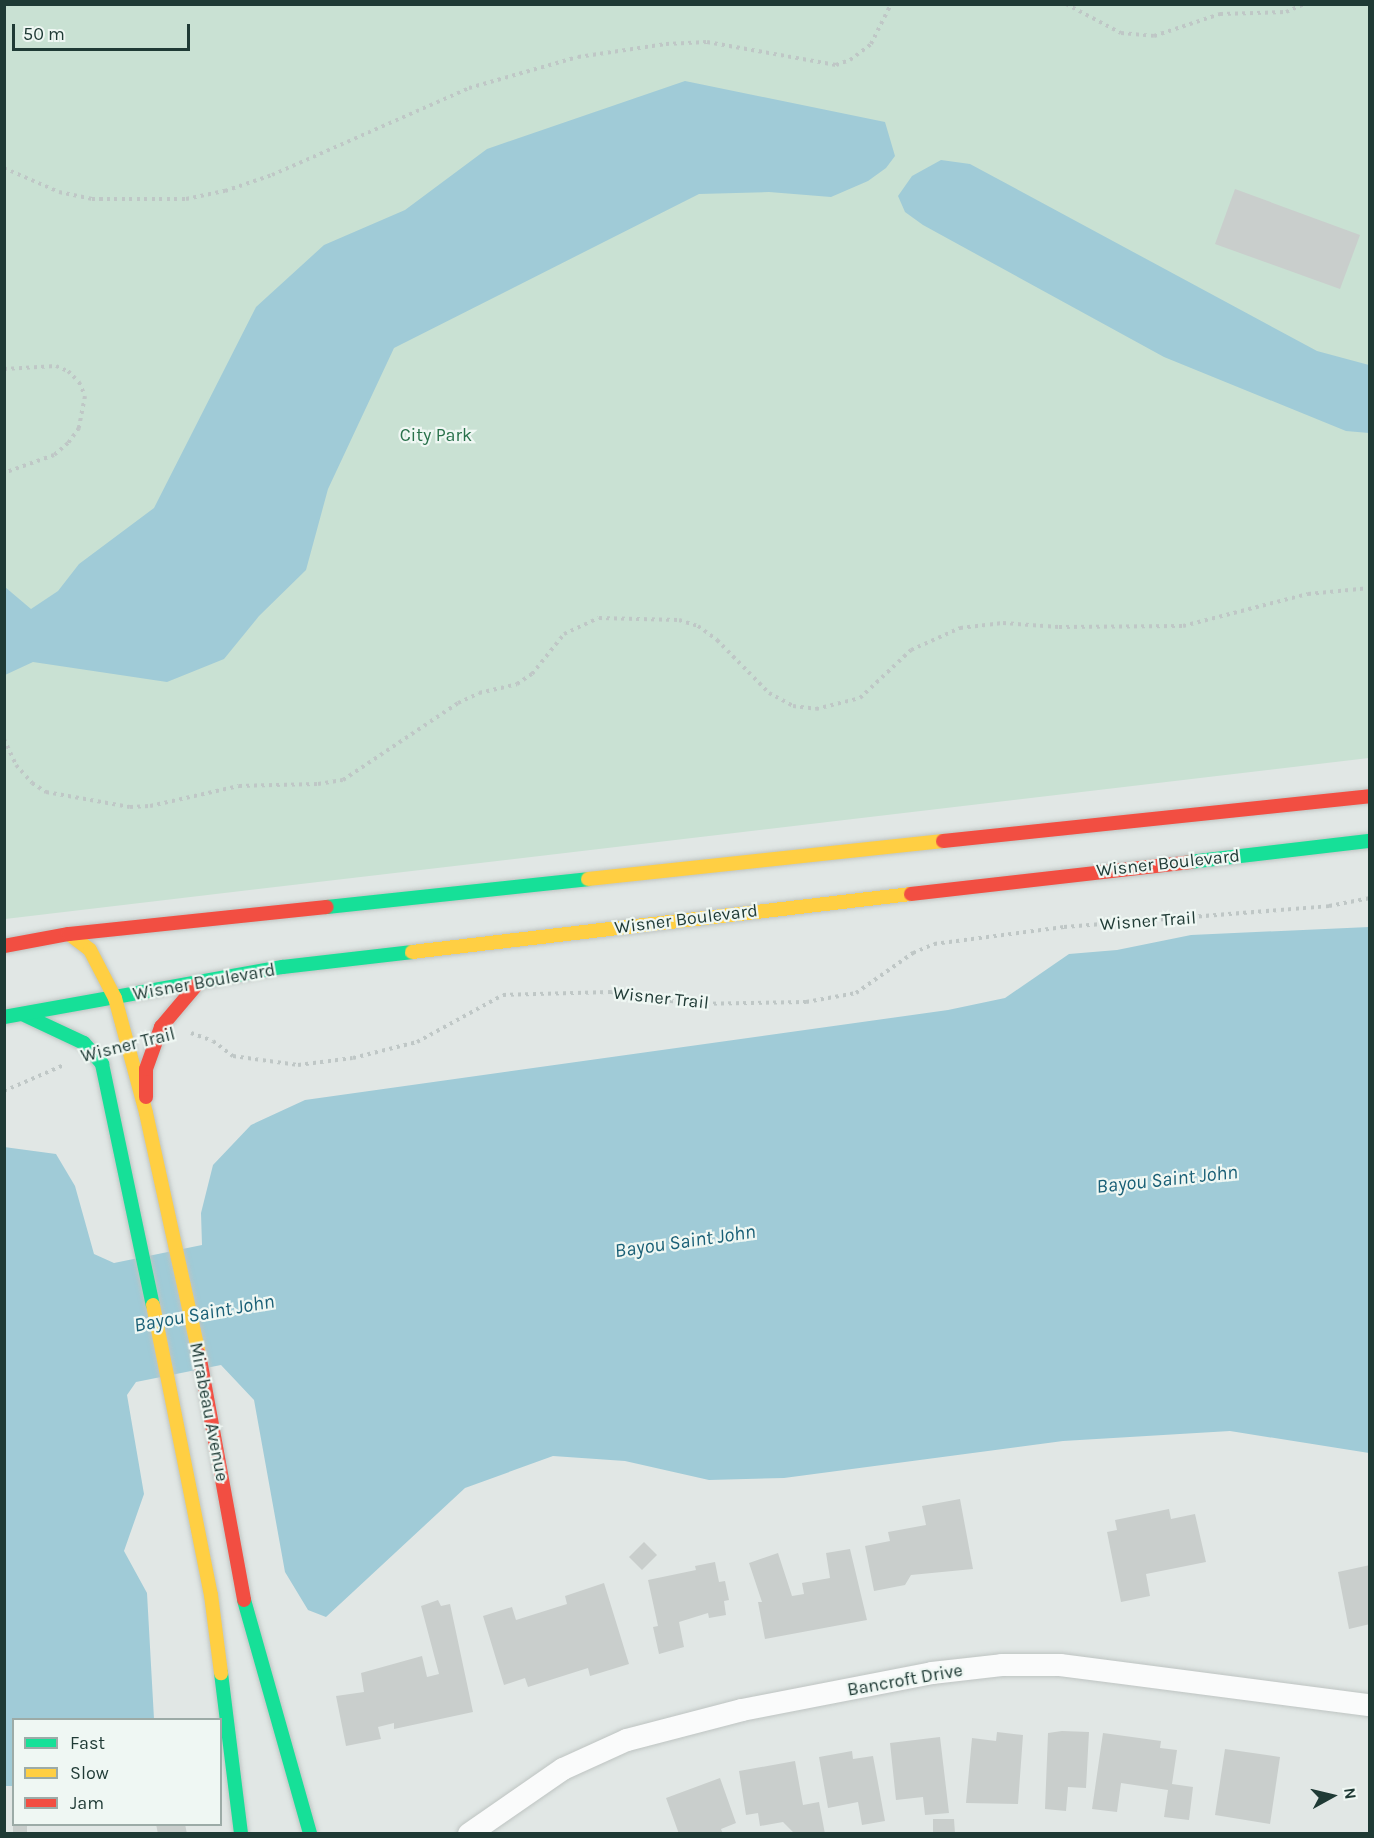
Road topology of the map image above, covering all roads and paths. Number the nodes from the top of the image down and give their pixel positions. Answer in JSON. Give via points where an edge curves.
{"nodes":[{"id":1,"x":891,"y":4,"type":"edge"},
{"id":2,"x":1066,"y":4,"type":"edge"},
{"id":3,"x":1304,"y":4,"type":"edge"},
{"id":4,"x":4,"y":168,"type":"edge"},
{"id":5,"x":4,"y":369,"type":"edge"},
{"id":6,"x":4,"y":473,"type":"edge"},
{"id":7,"x":1370,"y":588,"type":"edge"},
{"id":8,"x":4,"y":739,"type":"edge"},
{"id":9,"x":1370,"y":796,"type":"edge"},
{"id":10,"x":1370,"y":841,"type":"edge"},
{"id":11,"x":1370,"y":898,"type":"edge"},
{"id":12,"x":69,"y":934,"type":"junction"},
{"id":13,"x":4,"y":946,"type":"edge"},
{"id":14,"x":198,"y":982,"type":"junction"},
{"id":15,"x":116,"y":998,"type":"junction"},
{"id":16,"x":22,"y":1014,"type":"junction"},
{"id":17,"x":4,"y":1017,"type":"edge"},
{"id":18,"x":158,"y":1034,"type":"junction"},
{"id":19,"x":91,"y":1051,"type":"junction"},
{"id":20,"x":4,"y":1091,"type":"edge"},
{"id":21,"x":146,"y":1113,"type":"junction"},
{"id":22,"x":1370,"y":1705,"type":"edge"},
{"id":23,"x":241,"y":1833,"type":"edge"},
{"id":24,"x":310,"y":1833,"type":"edge"},
{"id":25,"x":469,"y":1833,"type":"edge"}],
"edges":[{"from":1,"to":4,"type":"path","via":[[871,44],[836,65],[707,42],[578,57],[469,88],[272,175],[186,199],[92,199],[59,192]]},
{"from":2,"to":3,"type":"path","via":[[1121,33],[1154,36],[1220,14],[1275,13]]},
{"from":5,"to":6,"type":"path","via":[[56,366],[80,382],[85,396],[79,428],[68,443],[54,455]]},
{"from":7,"to":8,"type":"path","via":[[1308,594],[1184,626],[1059,627],[1003,623],[960,628],[911,650],[860,698],[837,707],[816,709],[793,706],[769,693],[698,626],[679,620],[599,618],[580,623],[564,634],[532,674],[517,684],[479,693],[458,703],[343,780],[239,786],[150,806],[118,806],[46,792],[16,765]]},
{"from":9,"to":12,"type":"street"},
{"from":10,"to":14,"type":"street","name":"Wisner Boulevard","via":[[319,963]]},
{"from":11,"to":18,"type":"path","name":"Wisner Trail","via":[[1329,906],[1064,927],[934,944],[913,953],[856,993],[806,1002],[691,1004],[611,992],[503,995],[417,1042],[353,1058],[298,1065],[233,1056],[213,1041],[175,1029]]},
{"from":12,"to":13,"type":"street"},
{"from":12,"to":15,"type":"street","name":"Mirabeau Avenue","via":[[90,950]]},
{"from":14,"to":15,"type":"street","name":"Wisner Boulevard"},
{"from":14,"to":18,"type":"street"},
{"from":15,"to":16,"type":"street","name":"Wisner Boulevard"},
{"from":15,"to":21,"type":"street","name":"Mirabeau Avenue"},
{"from":16,"to":17,"type":"street","name":"Wisner Boulevard"},
{"from":16,"to":19,"type":"street","via":[[68,1034]]},
{"from":18,"to":21,"type":"street","via":[[146,1069]]},
{"from":19,"to":20,"type":"path","name":"Wisner Trail"},
{"from":19,"to":23,"type":"street","name":"Mirabeau Avenue","via":[[102,1064],[111,1094],[211,1595]]},
{"from":21,"to":24,"type":"street","name":"Mirabeau Avenue","via":[[210,1406],[252,1637]]},
{"from":22,"to":25,"type":"street","name":"Bancroft Drive","via":[[1060,1665],[1002,1665],[932,1673],[742,1710],[627,1740],[563,1769]]}]}
